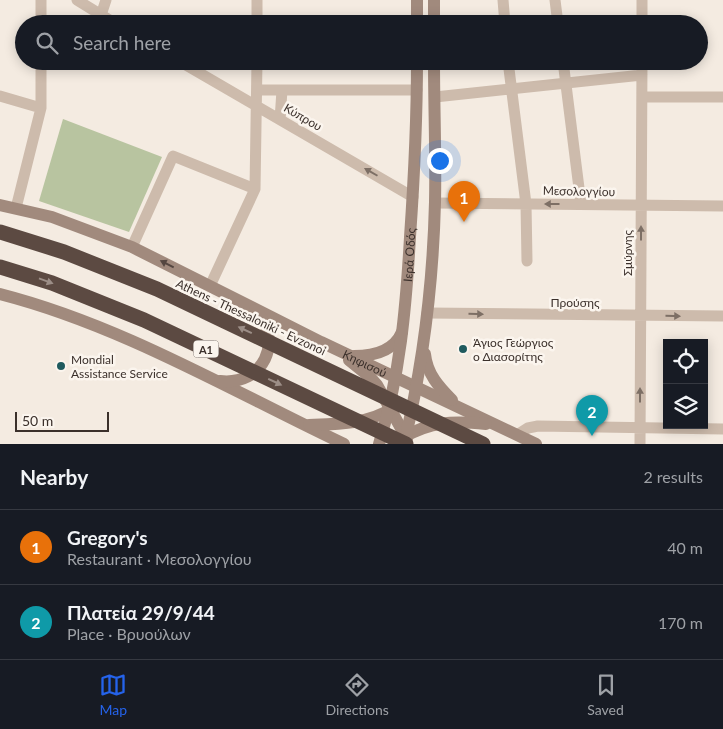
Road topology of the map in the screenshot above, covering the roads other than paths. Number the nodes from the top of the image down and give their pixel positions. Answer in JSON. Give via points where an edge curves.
{"nodes":[{"id":1,"x":41,"y":0,"type":"edge"},
{"id":2,"x":77,"y":0,"type":"edge"},
{"id":3,"x":106,"y":0,"type":"edge"},
{"id":4,"x":257,"y":0,"type":"edge"},
{"id":5,"x":417,"y":0,"type":"edge"},
{"id":6,"x":434,"y":0,"type":"edge"},
{"id":7,"x":503,"y":0,"type":"edge"},
{"id":8,"x":555,"y":0,"type":"edge"},
{"id":9,"x":642,"y":0,"type":"edge"},
{"id":10,"x":41,"y":15,"type":"edge"},
{"id":11,"x":101,"y":15,"type":"joint"},
{"id":12,"x":257,"y":15,"type":"edge"},
{"id":13,"x":417,"y":15,"type":"edge"},
{"id":14,"x":434,"y":15,"type":"edge"},
{"id":15,"x":504,"y":15,"type":"edge"},
{"id":16,"x":557,"y":15,"type":"edge"},
{"id":17,"x":642,"y":15,"type":"edge"},
{"id":18,"x":40,"y":70,"type":"edge"},
{"id":19,"x":194,"y":70,"type":"edge"},
{"id":20,"x":257,"y":70,"type":"edge"},
{"id":21,"x":417,"y":70,"type":"edge"},
{"id":22,"x":434,"y":70,"type":"edge"},
{"id":23,"x":509,"y":70,"type":"edge"},
{"id":24,"x":564,"y":70,"type":"edge"},
{"id":25,"x":642,"y":70,"type":"edge"},
{"id":26,"x":642,"y":75,"type":"junction"},
{"id":27,"x":566,"y":84,"type":"junction"},
{"id":28,"x":511,"y":89,"type":"junction"},
{"id":29,"x":257,"y":90,"type":"junction"},
{"id":30,"x":282,"y":90,"type":"junction"},
{"id":31,"x":417,"y":90,"type":"junction"},
{"id":32,"x":0,"y":96,"type":"edge"},
{"id":33,"x":435,"y":96,"type":"junction"},
{"id":34,"x":642,"y":97,"type":"junction"},
{"id":35,"x":723,"y":97,"type":"edge"},
{"id":36,"x":40,"y":108,"type":"junction"},
{"id":37,"x":257,"y":108,"type":"junction"},
{"id":38,"x":280,"y":120,"type":"junction"},
{"id":39,"x":255,"y":189,"type":"junction"},
{"id":40,"x":413,"y":197,"type":"junction"},
{"id":41,"x":435,"y":203,"type":"junction"},
{"id":42,"x":0,"y":204,"type":"edge"},
{"id":43,"x":526,"y":204,"type":"junction"},
{"id":44,"x":581,"y":204,"type":"junction"},
{"id":45,"x":641,"y":206,"type":"junction"},
{"id":46,"x":723,"y":206,"type":"edge"},
{"id":47,"x":16,"y":208,"type":"junction"},
{"id":48,"x":0,"y":232,"type":"edge"},
{"id":49,"x":132,"y":247,"type":"junction"},
{"id":50,"x":527,"y":261,"type":"dead end"},
{"id":51,"x":0,"y":267,"type":"edge"},
{"id":52,"x":210,"y":286,"type":"junction"},
{"id":53,"x":0,"y":294,"type":"edge"},
{"id":54,"x":244,"y":302,"type":"junction"},
{"id":55,"x":427,"y":313,"type":"junction"},
{"id":56,"x":640,"y":316,"type":"junction"},
{"id":57,"x":723,"y":316,"type":"edge"},
{"id":58,"x":405,"y":327,"type":"junction"},
{"id":59,"x":424,"y":345,"type":"junction"},
{"id":60,"x":333,"y":348,"type":"junction"},
{"id":61,"x":352,"y":356,"type":"junction"},
{"id":62,"x":396,"y":377,"type":"junction"},
{"id":63,"x":208,"y":378,"type":"junction"},
{"id":64,"x":417,"y":386,"type":"junction"},
{"id":65,"x":462,"y":408,"type":"junction"},
{"id":66,"x":390,"y":410,"type":"junction"},
{"id":67,"x":306,"y":425,"type":"junction"},
{"id":68,"x":496,"y":425,"type":"junction"},
{"id":69,"x":640,"y":428,"type":"junction"},
{"id":70,"x":723,"y":429,"type":"edge"},
{"id":71,"x":517,"y":435,"type":"junction"},
{"id":72,"x":406,"y":442,"type":"edge"},
{"id":73,"x":340,"y":443,"type":"edge"},
{"id":74,"x":379,"y":444,"type":"edge"},
{"id":75,"x":393,"y":444,"type":"edge"},
{"id":76,"x":482,"y":444,"type":"edge"},
{"id":77,"x":536,"y":444,"type":"edge"},
{"id":78,"x":640,"y":444,"type":"edge"}],
"edges":[{"from":1,"to":10,"type":"street"},
{"from":2,"to":11,"type":"street"},
{"from":3,"to":11,"type":"street"},
{"from":4,"to":12,"type":"street"},
{"from":5,"to":13,"type":"main road"},
{"from":6,"to":14,"type":"main road"},
{"from":7,"to":15,"type":"street"},
{"from":8,"to":16,"type":"street"},
{"from":9,"to":17,"type":"street"},
{"from":18,"to":36,"type":"street"},
{"from":19,"to":37,"type":"street","name":"Κύπρου"},
{"from":20,"to":29,"type":"street"},
{"from":21,"to":31,"type":"main road","name":"Ιερά Οδός"},
{"from":22,"to":33,"type":"main road","name":"Ιερά Οδός"},
{"from":23,"to":28,"type":"street"},
{"from":24,"to":27,"type":"street"},
{"from":25,"to":26,"type":"street","name":"Σμύρνης"},
{"from":26,"to":27,"type":"street"},
{"from":26,"to":34,"type":"street","name":"Σμύρνης"},
{"from":27,"to":28,"type":"street"},
{"from":27,"to":44,"type":"street"},
{"from":28,"to":33,"type":"street"},
{"from":28,"to":43,"type":"street"},
{"from":29,"to":30,"type":"street"},
{"from":29,"to":37,"type":"street"},
{"from":30,"to":31,"type":"street"},
{"from":30,"to":38,"type":"street"},
{"from":31,"to":40,"type":"main road","name":"Ιερά Οδός"},
{"from":32,"to":36,"type":"street"},
{"from":33,"to":41,"type":"main road","name":"Ιερά Οδός"},
{"from":34,"to":35,"type":"street"},
{"from":34,"to":45,"type":"street","name":"Σμύρνης"},
{"from":36,"to":47,"type":"street"},
{"from":37,"to":38,"type":"street","name":"Κύπρου"},
{"from":37,"to":39,"type":"street"},
{"from":40,"to":38,"type":"street","name":"Κύπρου","one_way":true},
{"from":39,"to":49,"type":"street","via":[[173,156]]},
{"from":39,"to":52,"type":"street"},
{"from":40,"to":58,"type":"main road","name":"Ιερά Οδός"},
{"from":41,"to":43,"type":"street","name":"Μεσολογγίου"},
{"from":41,"to":55,"type":"main road","name":"Ιερά Οδός"},
{"from":42,"to":47,"type":"main road","name":"Κηφισού"},
{"from":44,"to":43,"type":"street","name":"Μεσολογγίου","one_way":true},
{"from":43,"to":50,"type":"street"},
{"from":44,"to":45,"type":"street","name":"Μεσολογγίου"},
{"from":45,"to":46,"type":"street","name":"Μεσολογγίου"},
{"from":56,"to":45,"type":"street","name":"Σμύρνης","one_way":true},
{"from":47,"to":49,"type":"main road","name":"Κηφισού","via":[[52,217]]},
{"from":76,"to":48,"type":"highway","name":"Athens - Thessaloniki - Evzonoi","one_way":true,"bridge":true,"via":[[157,289],[64,252]]},
{"from":52,"to":49,"type":"main road","name":"Κηφισού","one_way":true},
{"from":51,"to":72,"type":"highway","number":"Α1","one_way":true,"bridge":true,"via":[[52,283],[144,320]]},
{"from":52,"to":54,"type":"main road","name":"Κηφισού"},
{"from":53,"to":63,"type":"main road","via":[[58,311]]},
{"from":54,"to":60,"type":"main road","name":"Κηφισού"},
{"from":54,"to":63,"type":"main road","via":[[256,310],[266,327],[269,346],[265,359],[258,371],[242,379],[228,382]]},
{"from":55,"to":56,"type":"street","name":"Προύσης","one_way":true},
{"from":55,"to":59,"type":"main road","name":"Ιερά Οδός"},
{"from":56,"to":57,"type":"street","name":"Προύσης","one_way":true},
{"from":69,"to":56,"type":"street","name":"Σμύρνης","one_way":true},
{"from":58,"to":61,"type":"main road","via":[[400,338],[385,351]]},
{"from":58,"to":62,"type":"main road","name":"Ιερά Οδός"},
{"from":59,"to":64,"type":"main road","name":"Ιερά Οδός"},
{"from":59,"to":65,"type":"main road","via":[[430,373],[440,389]]},
{"from":60,"to":61,"type":"main road","name":"Κηφισού"},
{"from":60,"to":66,"type":"main road","via":[[370,377]]},
{"from":61,"to":62,"type":"main road","name":"Κηφισού"},
{"from":62,"to":64,"type":"main road","name":"Κηφισού"},
{"from":62,"to":66,"type":"main road","name":"Ιερά Οδός"},
{"from":63,"to":67,"type":"main road"},
{"from":64,"to":65,"type":"main road","name":"Κηφισού"},
{"from":64,"to":66,"type":"main road","via":[[406,400]]},
{"from":64,"to":72,"type":"main road","name":"Ιερά Οδός"},
{"from":65,"to":68,"type":"main road","name":"Κηφισού"},
{"from":66,"to":67,"type":"main road","via":[[355,422]]},
{"from":66,"to":72,"type":"main road"},
{"from":66,"to":74,"type":"main road","name":"Ιερά Οδός"},
{"from":67,"to":73,"type":"main road"},
{"from":68,"to":71,"type":"main road","name":"Κηφισού"},
{"from":68,"to":72,"type":"main road","via":[[441,422]]},
{"from":69,"to":70,"type":"street"},
{"from":69,"to":71,"type":"street","via":[[538,426]]},
{"from":69,"to":78,"type":"street","name":"Σμύρνης"},
{"from":71,"to":77,"type":"main road","name":"Κηφισού"},
{"from":72,"to":75,"type":"main road"}]}
